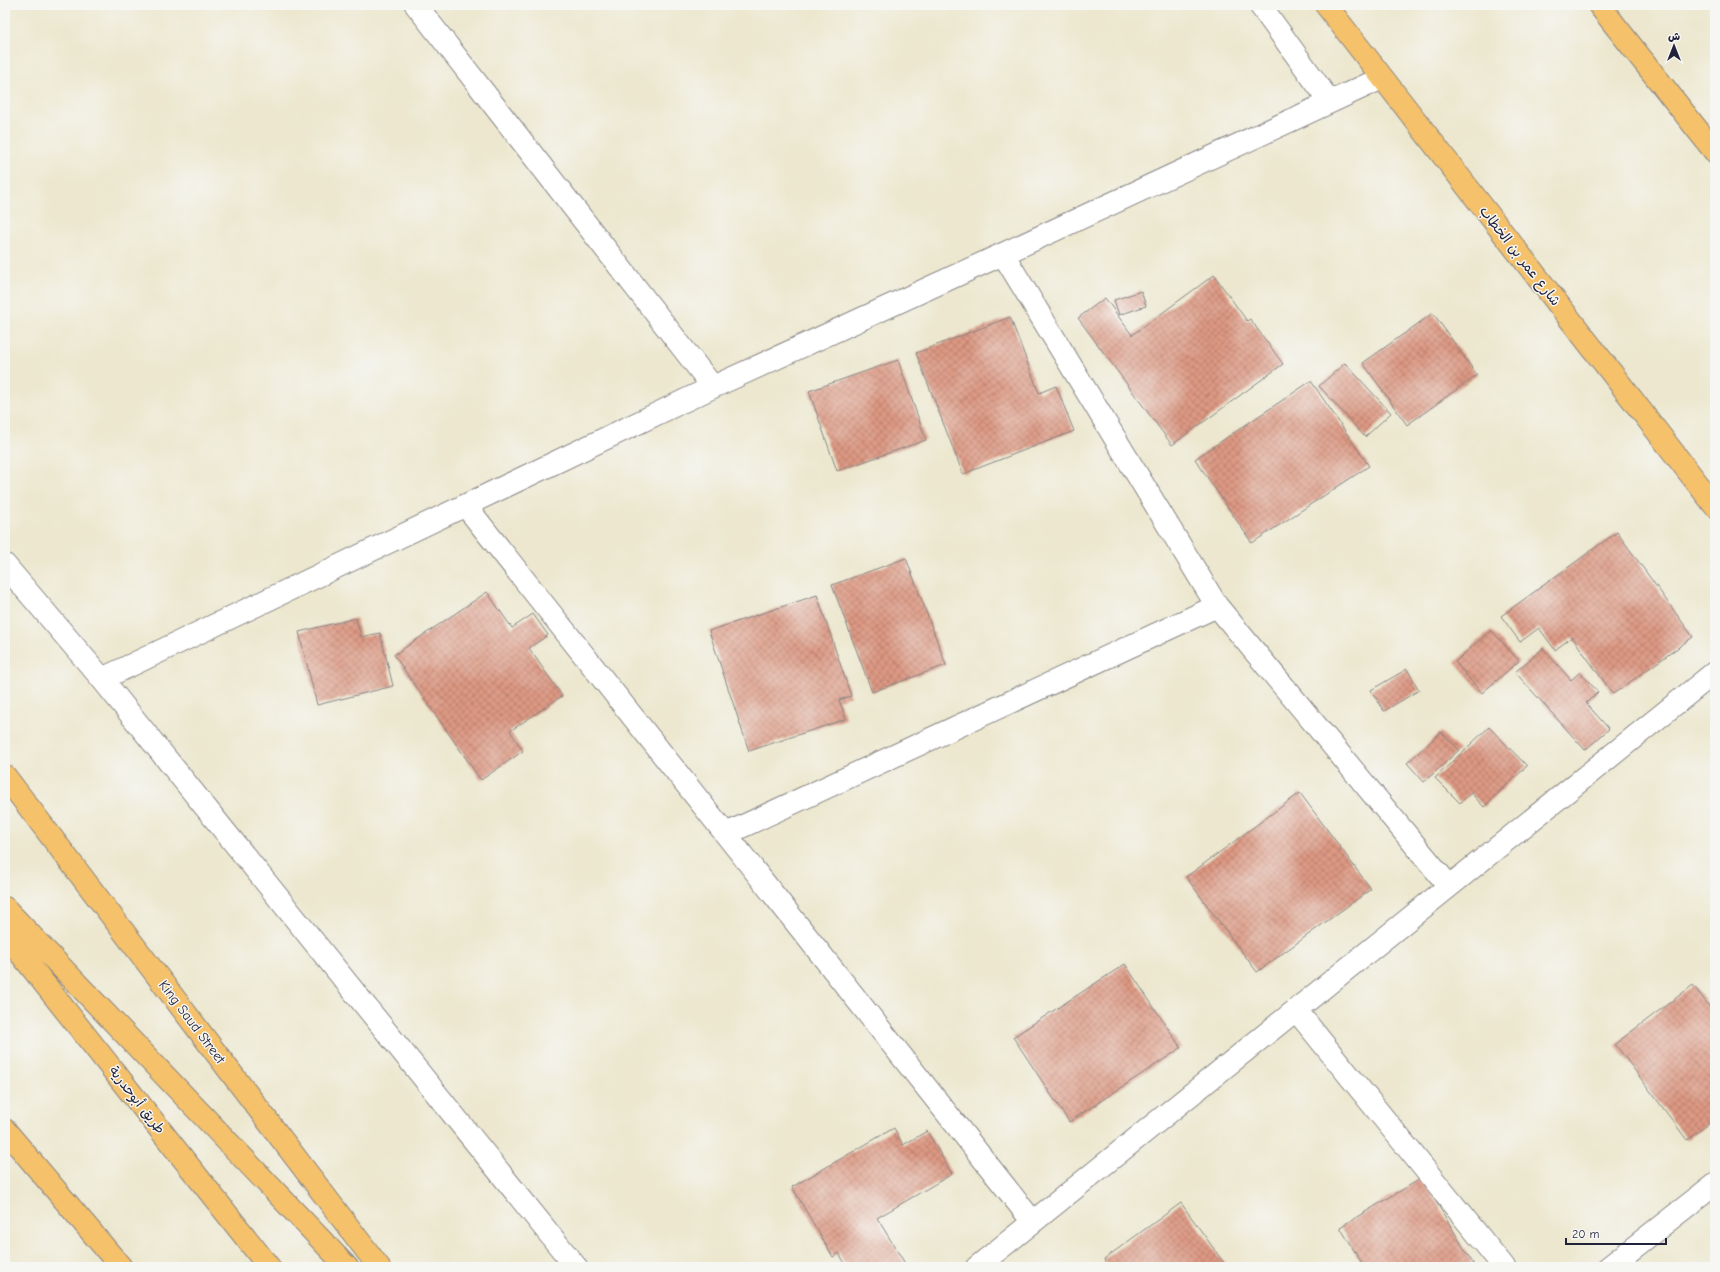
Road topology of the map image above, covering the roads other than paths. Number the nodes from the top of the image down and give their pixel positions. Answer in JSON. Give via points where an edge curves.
{"nodes":[{"id":1,"x":416,"y":5,"type":"edge"},
{"id":2,"x":1260,"y":5,"type":"edge"},
{"id":3,"x":1326,"y":5,"type":"edge"},
{"id":4,"x":1600,"y":5,"type":"edge"},
{"id":5,"x":1382,"y":78,"type":"junction"},
{"id":6,"x":1330,"y":102,"type":"junction"},
{"id":7,"x":1715,"y":152,"type":"edge"},
{"id":8,"x":1003,"y":254,"type":"junction"},
{"id":9,"x":713,"y":387,"type":"junction"},
{"id":10,"x":465,"y":505,"type":"junction"},
{"id":11,"x":1715,"y":506,"type":"edge"},
{"id":12,"x":5,"y":565,"type":"edge"},
{"id":13,"x":1217,"y":606,"type":"junction"},
{"id":14,"x":1715,"y":672,"type":"edge"},
{"id":15,"x":102,"y":679,"type":"junction"},
{"id":16,"x":5,"y":776,"type":"edge"},
{"id":17,"x":726,"y":834,"type":"junction"},
{"id":18,"x":1449,"y":886,"type":"junction"},
{"id":19,"x":5,"y":908,"type":"edge"},
{"id":20,"x":5,"y":934,"type":"edge"},
{"id":21,"x":1296,"y":1010,"type":"junction"},
{"id":22,"x":5,"y":1130,"type":"edge"},
{"id":23,"x":1715,"y":1184,"type":"edge"},
{"id":24,"x":1033,"y":1222,"type":"junction"},
{"id":25,"x":121,"y":1267,"type":"edge"},
{"id":26,"x":269,"y":1267,"type":"edge"},
{"id":27,"x":347,"y":1267,"type":"edge"},
{"id":28,"x":379,"y":1267,"type":"edge"},
{"id":29,"x":576,"y":1267,"type":"edge"},
{"id":30,"x":977,"y":1267,"type":"edge"},
{"id":31,"x":1504,"y":1267,"type":"edge"},
{"id":32,"x":1608,"y":1267,"type":"edge"}],
"edges":[{"from":1,"to":9,"type":"street"},
{"from":2,"to":6,"type":"street"},
{"from":3,"to":5,"type":"main road","name":"شارع عمر بن الخطاب"},
{"from":4,"to":7,"type":"main road"},
{"from":5,"to":6,"type":"street"},
{"from":5,"to":11,"type":"main road","name":"شارع عمر بن الخطاب"},
{"from":6,"to":8,"type":"street"},
{"from":8,"to":9,"type":"street"},
{"from":8,"to":13,"type":"street"},
{"from":9,"to":10,"type":"street"},
{"from":10,"to":15,"type":"street"},
{"from":10,"to":17,"type":"street"},
{"from":12,"to":15,"type":"street"},
{"from":13,"to":17,"type":"street"},
{"from":13,"to":18,"type":"street"},
{"from":14,"to":18,"type":"street"},
{"from":15,"to":29,"type":"street"},
{"from":16,"to":28,"type":"main road","name":"King Saud Street"},
{"from":17,"to":24,"type":"street"},
{"from":18,"to":21,"type":"street"},
{"from":19,"to":27,"type":"main road"},
{"from":20,"to":26,"type":"main road","name":"طريق أبوحدرية"},
{"from":21,"to":24,"type":"street"},
{"from":21,"to":31,"type":"street"},
{"from":22,"to":25,"type":"main road"},
{"from":23,"to":32,"type":"street"},
{"from":24,"to":30,"type":"street"}]}
